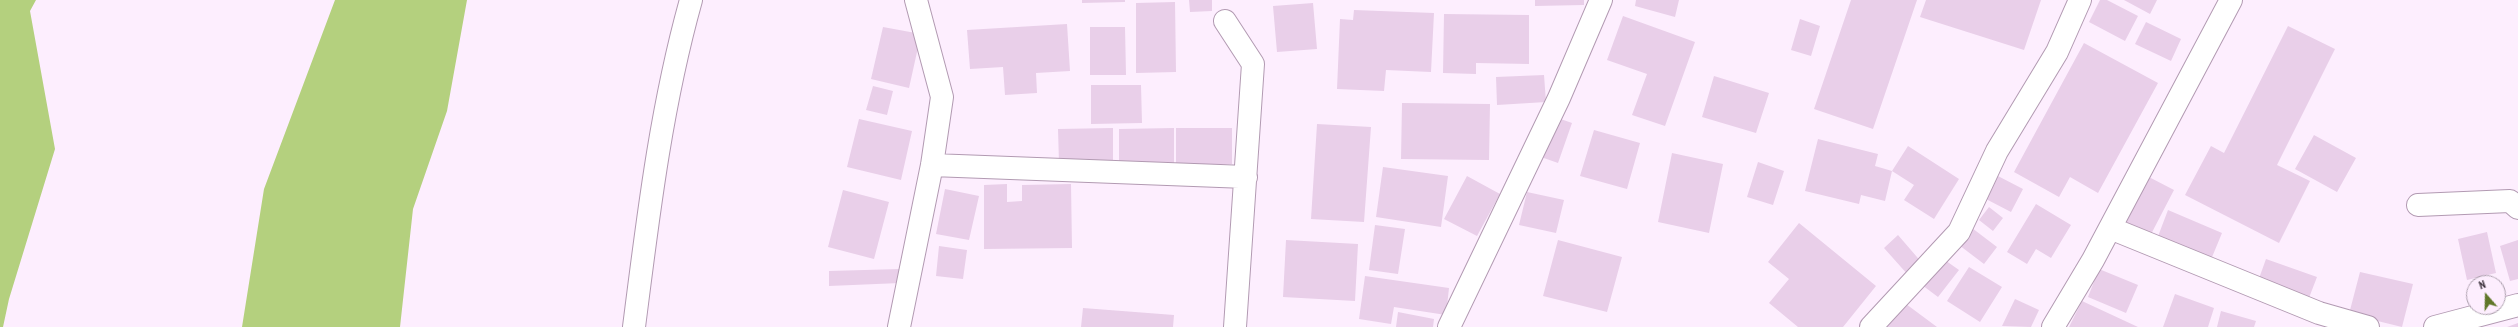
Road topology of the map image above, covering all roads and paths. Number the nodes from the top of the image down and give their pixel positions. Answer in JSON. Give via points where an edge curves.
{"nodes":[{"id":1,"x":691,"y":0,"type":"edge"},
{"id":2,"x":916,"y":0,"type":"edge"},
{"id":3,"x":1601,"y":0,"type":"edge"},
{"id":4,"x":2080,"y":0,"type":"edge"},
{"id":5,"x":2231,"y":0,"type":"edge"},
{"id":6,"x":1225,"y":21,"type":"dead end"},
{"id":7,"x":932,"y":165,"type":"junction"},
{"id":8,"x":1246,"y":177,"type":"junction"},
{"id":9,"x":2418,"y":205,"type":"dead end"},
{"id":10,"x":2518,"y":208,"type":"edge"},
{"id":11,"x":2110,"y":228,"type":"junction"},
{"id":12,"x":2518,"y":305,"type":"edge"},
{"id":13,"x":634,"y":327,"type":"edge"},
{"id":14,"x":899,"y":327,"type":"edge"},
{"id":15,"x":1235,"y":327,"type":"edge"},
{"id":16,"x":1449,"y":327,"type":"edge"},
{"id":17,"x":1871,"y":327,"type":"edge"},
{"id":18,"x":2053,"y":327,"type":"edge"},
{"id":19,"x":2368,"y":327,"type":"edge"},
{"id":20,"x":2435,"y":327,"type":"edge"}],
"edges":[{"from":1,"to":13,"type":"street","via":[[682,31],[653,175]]},
{"from":2,"to":7,"type":"street","via":[[942,97]]},
{"from":3,"to":16,"type":"street","via":[[1559,98]]},
{"from":4,"to":17,"type":"street","via":[[2057,52],[1997,151],[1959,232]]},
{"from":5,"to":11,"type":"street"},
{"from":6,"to":8,"type":"street","via":[[1253,64]]},
{"from":7,"to":8,"type":"street"},
{"from":7,"to":14,"type":"street"},
{"from":8,"to":15,"type":"street"},
{"from":9,"to":10,"type":"street","via":[[2510,201]]},
{"from":11,"to":18,"type":"street"},
{"from":11,"to":19,"type":"street","via":[[2319,313]]},
{"from":12,"to":20,"type":"street"}]}
